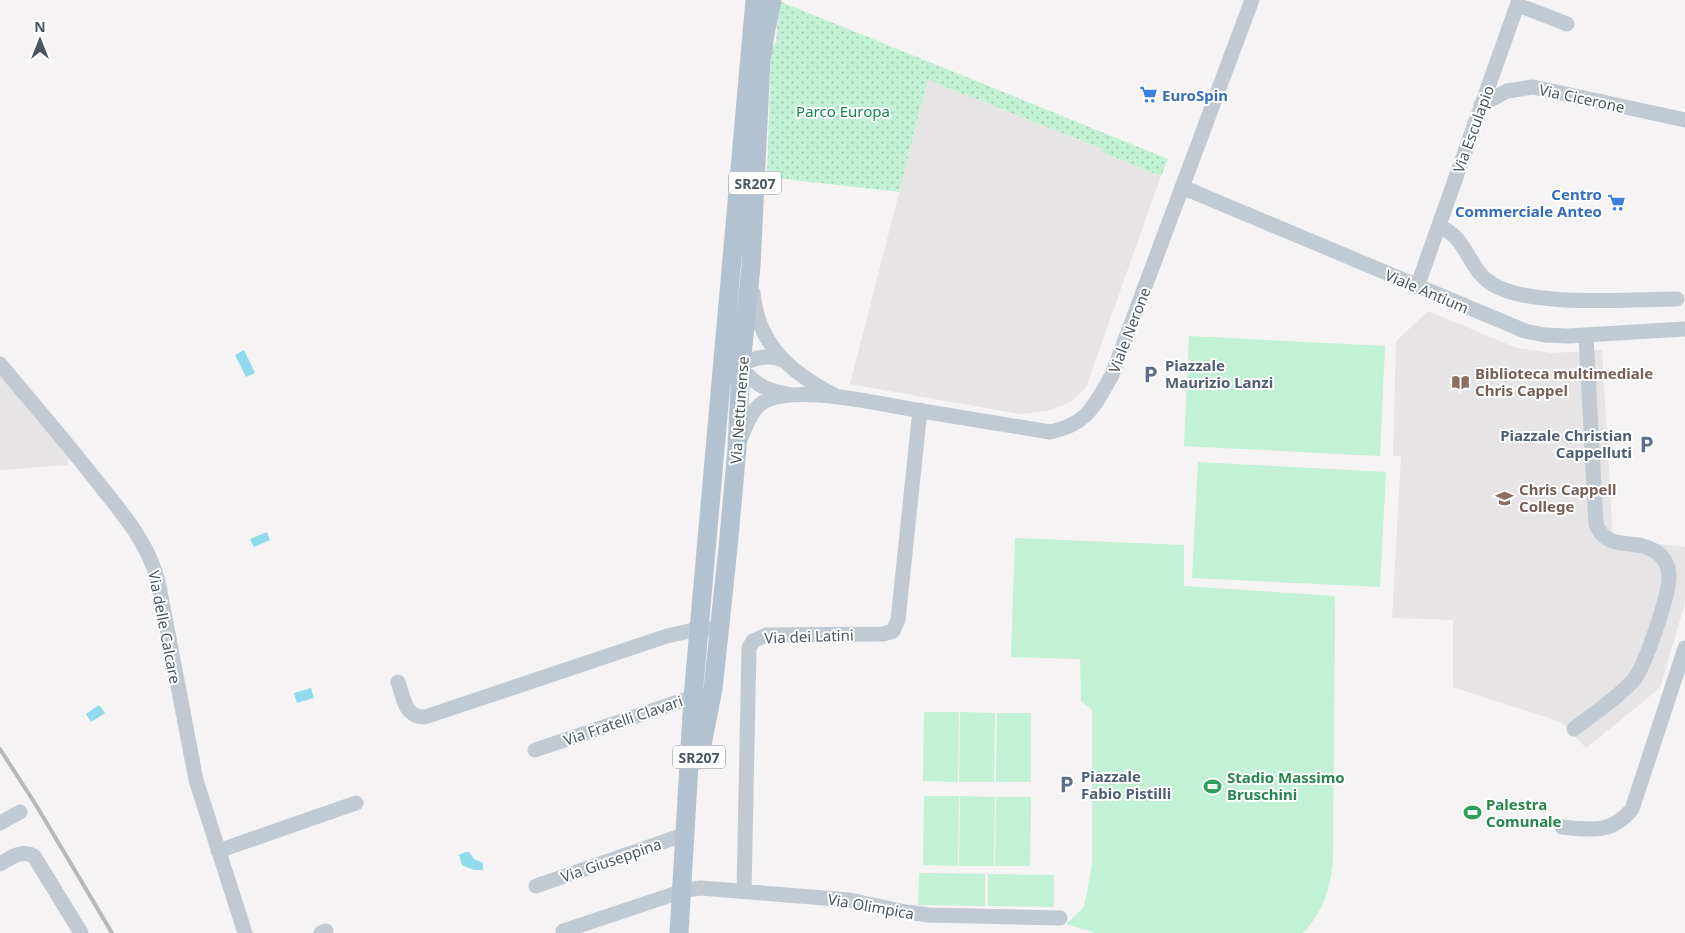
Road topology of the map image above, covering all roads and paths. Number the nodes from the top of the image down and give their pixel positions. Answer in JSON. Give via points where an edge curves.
{"nodes":[{"id":1,"x":755,"y":0,"type":"edge"},
{"id":2,"x":772,"y":0,"type":"edge"},
{"id":3,"x":1252,"y":0,"type":"edge"},
{"id":4,"x":1518,"y":2,"type":"edge"},
{"id":5,"x":1567,"y":24,"type":"dead end"},
{"id":6,"x":1481,"y":105,"type":"junction"},
{"id":7,"x":1685,"y":120,"type":"edge"},
{"id":8,"x":1182,"y":187,"type":"junction"},
{"id":9,"x":1439,"y":225,"type":"junction"},
{"id":10,"x":751,"y":266,"type":"junction"},
{"id":11,"x":1417,"y":287,"type":"junction"},
{"id":12,"x":1677,"y":299,"type":"dead end"},
{"id":13,"x":1685,"y":330,"type":"edge"},
{"id":14,"x":1586,"y":336,"type":"junction"},
{"id":15,"x":725,"y":337,"type":"junction"},
{"id":16,"x":783,"y":360,"type":"junction"},
{"id":17,"x":0,"y":364,"type":"edge"},
{"id":18,"x":741,"y":366,"type":"junction"},
{"id":19,"x":720,"y":392,"type":"junction"},
{"id":20,"x":794,"y":395,"type":"junction"},
{"id":21,"x":837,"y":396,"type":"junction"},
{"id":22,"x":920,"y":410,"type":"junction"},
{"id":23,"x":736,"y":448,"type":"junction"},
{"id":24,"x":699,"y":629,"type":"junction"},
{"id":25,"x":719,"y":629,"type":"junction"},
{"id":26,"x":1685,"y":648,"type":"edge"},
{"id":27,"x":398,"y":682,"type":"dead end"},
{"id":28,"x":693,"y":697,"type":"junction"},
{"id":29,"x":712,"y":697,"type":"junction"},
{"id":30,"x":1574,"y":729,"type":"dead end"},
{"id":31,"x":534,"y":750,"type":"dead end"},
{"id":32,"x":356,"y":803,"type":"dead end"},
{"id":33,"x":20,"y":812,"type":"dead end"},
{"id":34,"x":0,"y":823,"type":"edge"},
{"id":35,"x":686,"y":825,"type":"junction"},
{"id":36,"x":1562,"y":827,"type":"dead end"},
{"id":37,"x":218,"y":851,"type":"junction"},
{"id":38,"x":0,"y":864,"type":"edge"},
{"id":39,"x":536,"y":886,"type":"dead end"},
{"id":40,"x":744,"y":891,"type":"junction"},
{"id":41,"x":682,"y":892,"type":"junction"},
{"id":42,"x":1060,"y":918,"type":"dead end"},
{"id":43,"x":563,"y":931,"type":"dead end"},
{"id":44,"x":81,"y":933,"type":"edge"},
{"id":45,"x":245,"y":933,"type":"edge"},
{"id":46,"x":679,"y":933,"type":"edge"}],
"edges":[{"from":1,"to":15,"type":"main road","name":"Via Nettunense","number":"SR207"},
{"from":2,"to":10,"type":"main road","name":"Via Nettunense","number":"SR207","via":[[761,60]]},
{"from":3,"to":8,"type":"street","name":"Viale Nerone"},
{"from":4,"to":5,"type":"street"},
{"from":4,"to":6,"type":"street","name":"Via Esculapio"},
{"from":6,"to":7,"type":"street","name":"Via Cicerone","via":[[1507,91],[1533,87]]},
{"from":6,"to":9,"type":"street","name":"Via Esculapio"},
{"from":8,"to":11,"type":"street","name":"Viale Antium"},
{"from":8,"to":22,"type":"street","name":"Viale Nerone","via":[[1112,375],[1092,409],[1081,420],[1050,432]]},
{"from":9,"to":11,"type":"street","name":"Via Esculapio"},
{"from":9,"to":12,"type":"street","via":[[1458,240],[1485,279],[1519,294],[1580,300]]},
{"from":10,"to":16,"type":"street","name":"Viale Nerone","via":[[758,319]]},
{"from":10,"to":18,"type":"main road","name":"Via Nettunense","number":"SR207"},
{"from":11,"to":14,"type":"street","name":"Viale Antium","via":[[1521,330],[1551,336]]},
{"from":13,"to":14,"type":"street","name":"Viale Antium"},
{"from":14,"to":30,"type":"street","via":[[1596,524],[1601,534],[1610,540],[1656,552],[1664,560],[1669,576],[1647,655],[1638,674]]},
{"from":15,"to":18,"type":"street","name":"Viale Nerone"},
{"from":15,"to":19,"type":"main road","name":"Via Nettunense","number":"SR207"},
{"from":16,"to":18,"type":"street","via":[[757,358]]},
{"from":16,"to":21,"type":"street","name":"Viale Nerone","via":[[803,378]]},
{"from":17,"to":37,"type":"street","name":"Via delle Calcare","via":[[132,526],[150,556],[158,581],[192,765]]},
{"from":18,"to":19,"type":"street","via":[[728,378]]},
{"from":18,"to":20,"type":"street","name":"Viale Nerone","via":[[758,385]]},
{"from":18,"to":23,"type":"main road","name":"Via Nettunense","number":"SR207"},
{"from":19,"to":24,"type":"main road","name":"Via Nettunense","number":"SR207"},
{"from":20,"to":21,"type":"street","name":"Viale Nerone"},
{"from":20,"to":23,"type":"street","name":"Viale Nerone","via":[[761,404],[748,421]]},
{"from":21,"to":22,"type":"street","name":"Viale Nerone"},
{"from":22,"to":40,"type":"street","name":"Via dei Latini","via":[[898,620],[893,631],[883,634],[766,635],[753,641],[749,648]]},
{"from":23,"to":25,"type":"main road","name":"Via Nettunense","number":"SR207"},
{"from":24,"to":25,"type":"street"},
{"from":24,"to":27,"type":"street","via":[[667,636],[424,717],[414,716],[408,711]]},
{"from":24,"to":28,"type":"main road","name":"Via Nettunense","number":"SR207"},
{"from":25,"to":29,"type":"main road","name":"Via Nettunense","number":"SR207"},
{"from":26,"to":36,"type":"street","via":[[1632,808],[1622,820],[1606,828]]},
{"from":28,"to":29,"type":"street","name":"Via Fratelli Clavari"},
{"from":28,"to":31,"type":"street","name":"Via Fratelli Clavari"},
{"from":28,"to":35,"type":"main road","name":"Via Nettunense","number":"SR207"},
{"from":29,"to":35,"type":"main road","name":"Via Nettunense","number":"SR207"},
{"from":32,"to":37,"type":"street"},
{"from":33,"to":34,"type":"street"},
{"from":35,"to":39,"type":"street","name":"Via Giuseppina"},
{"from":35,"to":41,"type":"main road","name":"Via Nettunense","number":"SR207"},
{"from":37,"to":45,"type":"street","name":"Via delle Calcare"},
{"from":38,"to":44,"type":"street","via":[[21,853],[34,856]]},
{"from":40,"to":41,"type":"street","name":"Via Olimpica","via":[[702,888]]},
{"from":40,"to":42,"type":"street","name":"Via Olimpica","via":[[849,900],[919,914]]},
{"from":41,"to":43,"type":"street","name":"Via Olimpica"},
{"from":41,"to":46,"type":"main road","name":"Via Nettunense","number":"SR207"}]}
